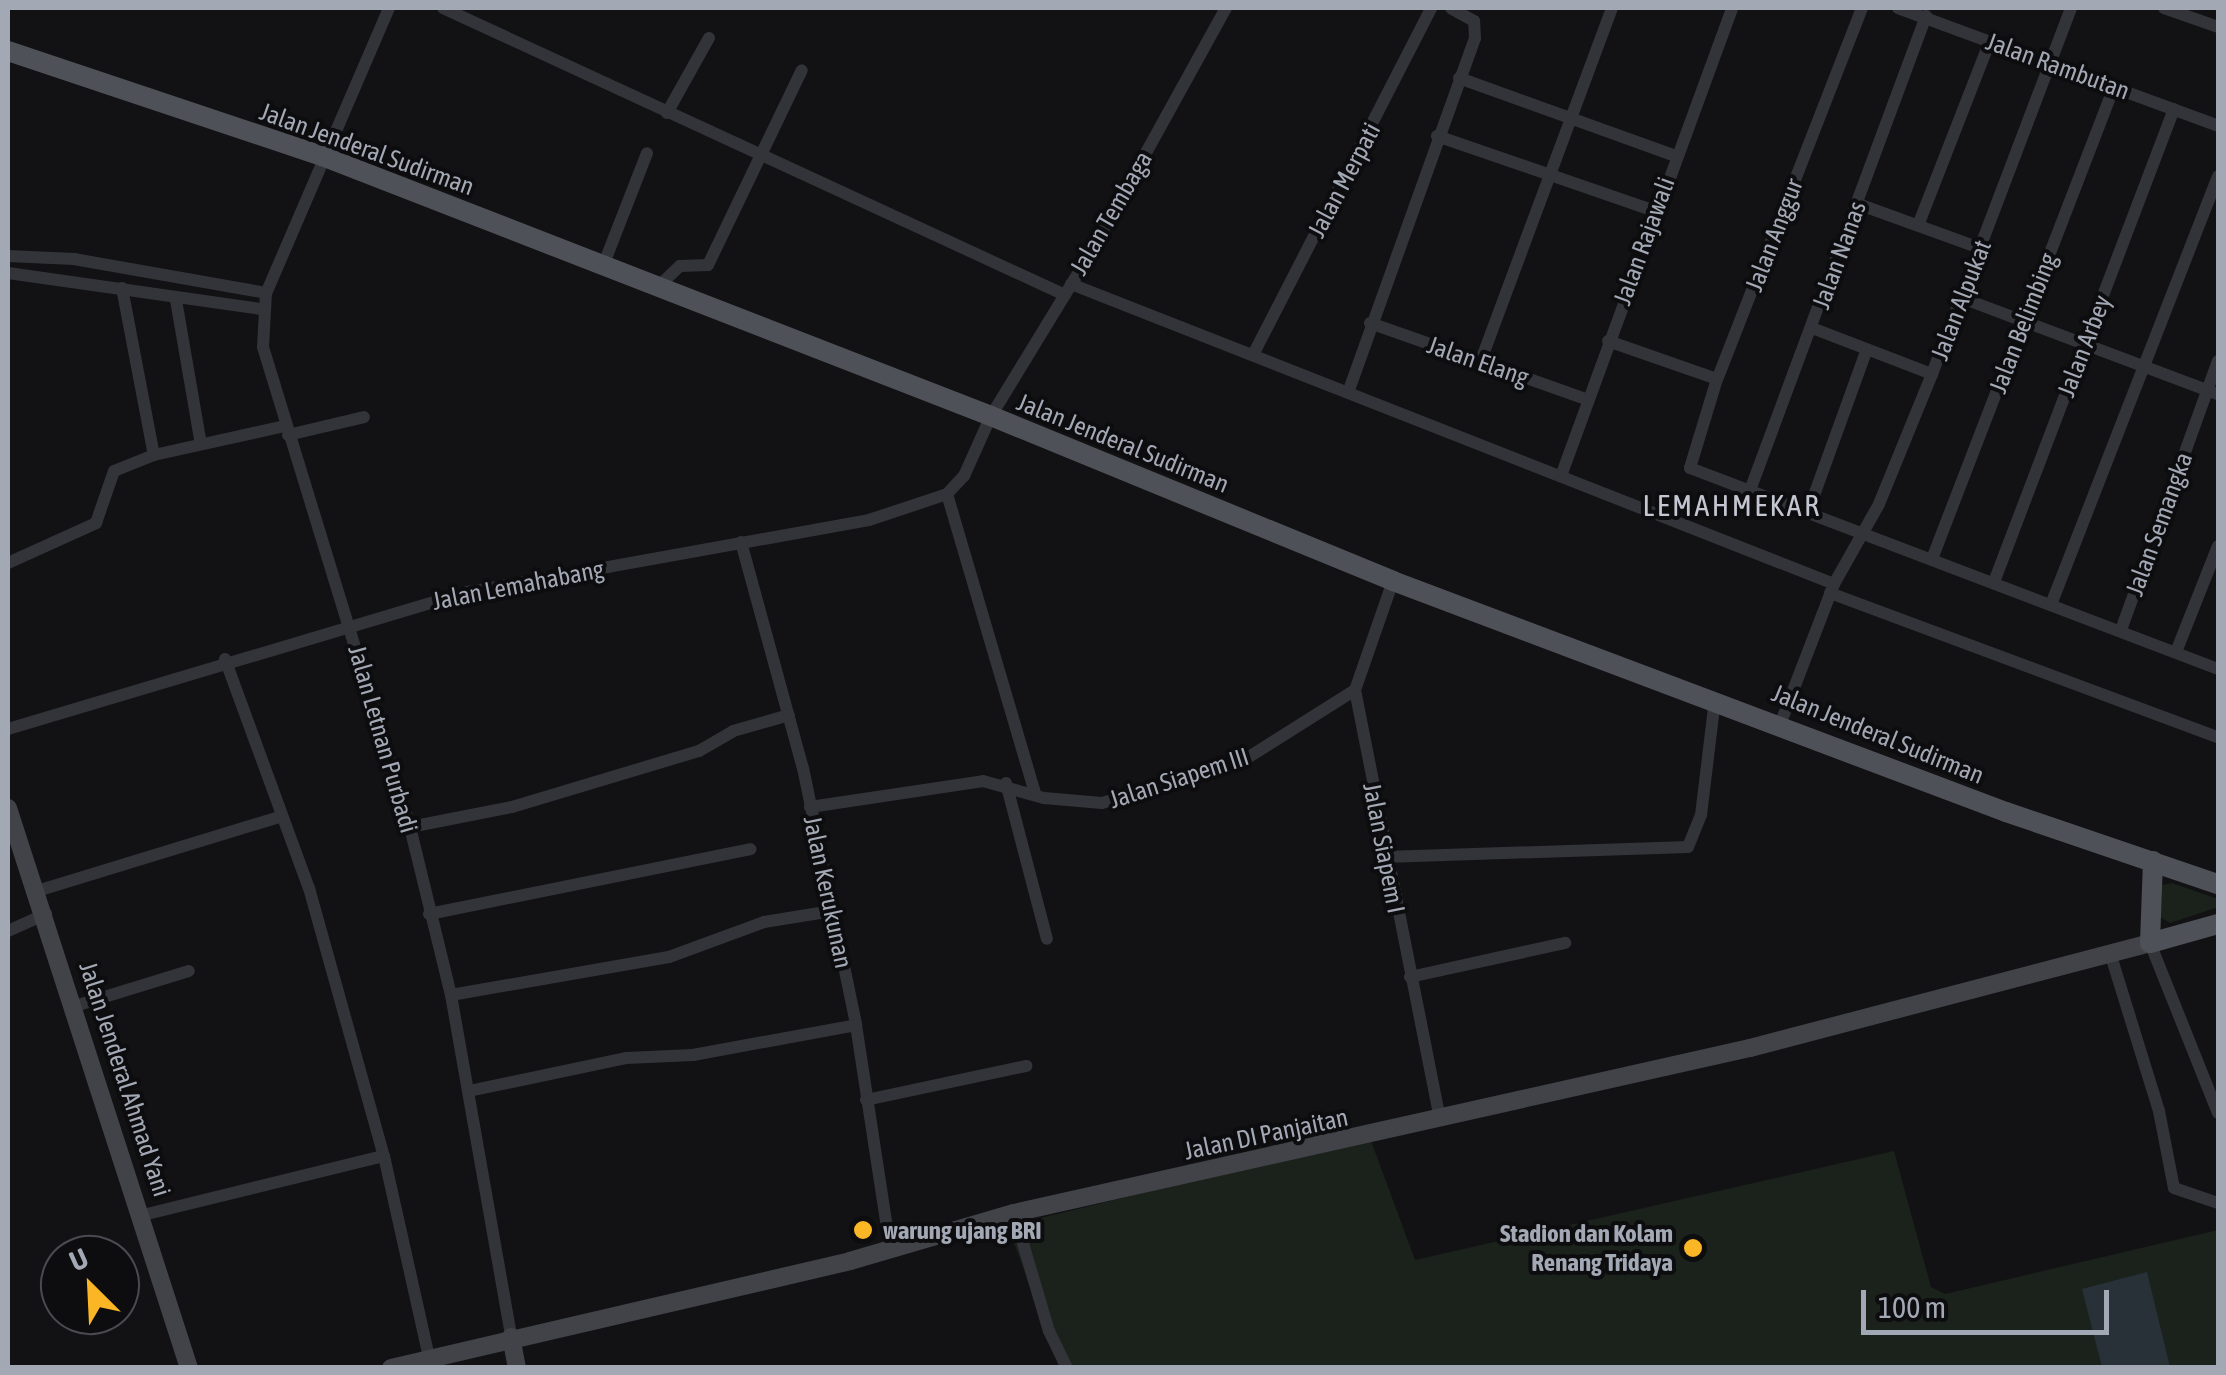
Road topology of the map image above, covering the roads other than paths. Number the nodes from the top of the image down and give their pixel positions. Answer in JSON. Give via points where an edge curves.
{"nodes":[{"id":1,"x":388,"y":8,"type":"edge"},
{"id":2,"x":442,"y":8,"type":"edge"},
{"id":3,"x":1226,"y":8,"type":"edge"},
{"id":4,"x":1431,"y":8,"type":"edge"},
{"id":5,"x":1451,"y":8,"type":"edge"},
{"id":6,"x":1612,"y":8,"type":"edge"},
{"id":7,"x":1732,"y":8,"type":"edge"},
{"id":8,"x":1862,"y":8,"type":"edge"},
{"id":9,"x":1898,"y":8,"type":"edge"},
{"id":10,"x":2071,"y":8,"type":"edge"},
{"id":11,"x":2164,"y":8,"type":"edge"},
{"id":12,"x":461,"y":12,"type":"edge"},
{"id":13,"x":1926,"y":16,"type":"junction"},
{"id":14,"x":2217,"y":23,"type":"edge"},
{"id":15,"x":709,"y":38,"type":"dead end"},
{"id":16,"x":1990,"y":41,"type":"junction"},
{"id":17,"x":8,"y":51,"type":"edge"},
{"id":18,"x":2050,"y":64,"type":"junction"},
{"id":19,"x":802,"y":70,"type":"dead end"},
{"id":20,"x":1459,"y":78,"type":"junction"},
{"id":21,"x":2114,"y":87,"type":"junction"},
{"id":22,"x":2174,"y":109,"type":"junction"},
{"id":23,"x":667,"y":114,"type":"junction"},
{"id":24,"x":1569,"y":119,"type":"junction"},
{"id":25,"x":2218,"y":126,"type":"edge"},
{"id":26,"x":1437,"y":136,"type":"junction"},
{"id":27,"x":648,"y":152,"type":"dead end"},
{"id":28,"x":758,"y":153,"type":"junction"},
{"id":29,"x":322,"y":156,"type":"junction"},
{"id":30,"x":1676,"y":156,"type":"junction"},
{"id":31,"x":1548,"y":176,"type":"junction"},
{"id":32,"x":2218,"y":176,"type":"edge"},
{"id":33,"x":1858,"y":204,"type":"junction"},
{"id":34,"x":1655,"y":211,"type":"junction"},
{"id":35,"x":1919,"y":224,"type":"junction"},
{"id":36,"x":1982,"y":249,"type":"junction"},
{"id":37,"x":8,"y":256,"type":"edge"},
{"id":38,"x":603,"y":266,"type":"junction"},
{"id":39,"x":8,"y":273,"type":"edge"},
{"id":40,"x":659,"y":286,"type":"junction"},
{"id":41,"x":122,"y":288,"type":"junction"},
{"id":42,"x":1068,"y":289,"type":"junction"},
{"id":43,"x":266,"y":293,"type":"junction"},
{"id":44,"x":1962,"y":298,"type":"junction"},
{"id":45,"x":176,"y":300,"type":"junction"},
{"id":46,"x":262,"y":310,"type":"junction"},
{"id":47,"x":2024,"y":322,"type":"junction"},
{"id":48,"x":1370,"y":323,"type":"junction"},
{"id":49,"x":1812,"y":328,"type":"junction"},
{"id":50,"x":1608,"y":341,"type":"junction"},
{"id":51,"x":2084,"y":345,"type":"junction"},
{"id":52,"x":1867,"y":349,"type":"junction"},
{"id":53,"x":1255,"y":351,"type":"junction"},
{"id":54,"x":2218,"y":361,"type":"edge"},
{"id":55,"x":1480,"y":363,"type":"junction"},
{"id":56,"x":2147,"y":365,"type":"junction"},
{"id":57,"x":1932,"y":374,"type":"junction"},
{"id":58,"x":1717,"y":380,"type":"junction"},
{"id":59,"x":1348,"y":390,"type":"junction"},
{"id":60,"x":2213,"y":392,"type":"edge"},
{"id":61,"x":1586,"y":399,"type":"junction"},
{"id":62,"x":992,"y":416,"type":"junction"},
{"id":63,"x":364,"y":417,"type":"dead end"},
{"id":64,"x":287,"y":430,"type":"junction"},
{"id":65,"x":200,"y":444,"type":"junction"},
{"id":66,"x":154,"y":455,"type":"junction"},
{"id":67,"x":1560,"y":476,"type":"junction"},
{"id":68,"x":1749,"y":493,"type":"junction"},
{"id":69,"x":946,"y":494,"type":"junction"},
{"id":70,"x":1808,"y":512,"type":"junction"},
{"id":71,"x":1857,"y":532,"type":"junction"},
{"id":72,"x":741,"y":542,"type":"junction"},
{"id":73,"x":2218,"y":546,"type":"edge"},
{"id":74,"x":1932,"y":559,"type":"junction"},
{"id":75,"x":8,"y":563,"type":"edge"},
{"id":76,"x":1392,"y":581,"type":"junction"},
{"id":77,"x":1994,"y":582,"type":"junction"},
{"id":78,"x":1832,"y":588,"type":"junction"},
{"id":79,"x":2052,"y":602,"type":"junction"},
{"id":80,"x":349,"y":623,"type":"junction"},
{"id":81,"x":2121,"y":630,"type":"junction"},
{"id":82,"x":2176,"y":652,"type":"junction"},
{"id":83,"x":225,"y":659,"type":"junction"},
{"id":84,"x":2218,"y":668,"type":"edge"},
{"id":85,"x":1355,"y":690,"type":"junction"},
{"id":86,"x":1715,"y":697,"type":"junction"},
{"id":87,"x":788,"y":715,"type":"junction"},
{"id":88,"x":1780,"y":722,"type":"junction"},
{"id":89,"x":8,"y":729,"type":"edge"},
{"id":90,"x":2218,"y":736,"type":"edge"},
{"id":91,"x":1006,"y":783,"type":"junction"},
{"id":92,"x":1035,"y":793,"type":"junction"},
{"id":93,"x":810,"y":807,"type":"junction"},
{"id":94,"x":8,"y":808,"type":"edge"},
{"id":95,"x":282,"y":816,"type":"junction"},
{"id":96,"x":410,"y":827,"type":"junction"},
{"id":97,"x":751,"y":849,"type":"dead end"},
{"id":98,"x":1385,"y":857,"type":"junction"},
{"id":99,"x":2153,"y":861,"type":"junction"},
{"id":100,"x":2218,"y":884,"type":"edge"},
{"id":101,"x":37,"y":891,"type":"junction"},
{"id":102,"x":832,"y":911,"type":"junction"},
{"id":103,"x":46,"y":914,"type":"junction"},
{"id":104,"x":429,"y":914,"type":"junction"},
{"id":105,"x":2218,"y":924,"type":"edge"},
{"id":106,"x":8,"y":930,"type":"edge"},
{"id":107,"x":1048,"y":939,"type":"dead end"},
{"id":108,"x":1565,"y":943,"type":"dead end"},
{"id":109,"x":2150,"y":943,"type":"junction"},
{"id":110,"x":2111,"y":956,"type":"junction"},
{"id":111,"x":189,"y":971,"type":"dead end"},
{"id":112,"x":1410,"y":976,"type":"junction"},
{"id":113,"x":451,"y":995,"type":"junction"},
{"id":114,"x":75,"y":1006,"type":"junction"},
{"id":115,"x":856,"y":1026,"type":"junction"},
{"id":116,"x":1026,"y":1066,"type":"dead end"},
{"id":117,"x":470,"y":1090,"type":"junction"},
{"id":118,"x":866,"y":1100,"type":"junction"},
{"id":119,"x":2218,"y":1113,"type":"edge"},
{"id":120,"x":1440,"y":1119,"type":"junction"},
{"id":121,"x":384,"y":1156,"type":"junction"},
{"id":122,"x":2218,"y":1204,"type":"edge"},
{"id":123,"x":1014,"y":1213,"type":"junction"},
{"id":124,"x":143,"y":1215,"type":"junction"},
{"id":125,"x":890,"y":1247,"type":"junction"},
{"id":126,"x":511,"y":1337,"type":"junction"},
{"id":127,"x":430,"y":1358,"type":"junction"},
{"id":128,"x":189,"y":1368,"type":"edge"},
{"id":129,"x":390,"y":1368,"type":"edge"},
{"id":130,"x":517,"y":1368,"type":"edge"},
{"id":131,"x":1067,"y":1368,"type":"edge"}],
"edges":[{"from":1,"to":29,"type":"street","name":"Jalan Letnan Purbadi"},
{"from":2,"to":12,"type":"street"},
{"from":3,"to":42,"type":"street","name":"Jalan Tembaga"},
{"from":4,"to":53,"type":"street","name":"Jalan Merpati"},
{"from":5,"to":20,"type":"street","via":[[1477,27]]},
{"from":6,"to":24,"type":"street"},
{"from":7,"to":30,"type":"street","name":"Jalan Rajawali"},
{"from":8,"to":58,"type":"street","name":"Jalan Anggur"},
{"from":9,"to":13,"type":"street","name":"Jalan Rambutan"},
{"from":10,"to":18,"type":"street","name":"Jalan Alpukat"},
{"from":11,"to":14,"type":"street"},
{"from":12,"to":23,"type":"street"},
{"from":13,"to":16,"type":"street","name":"Jalan Rambutan"},
{"from":13,"to":33,"type":"street","name":"Jalan Nanas"},
{"from":15,"to":23,"type":"street"},
{"from":16,"to":18,"type":"street","name":"Jalan Rambutan"},
{"from":16,"to":35,"type":"street"},
{"from":17,"to":29,"type":"main road","name":"Jalan Jenderal Sudirman"},
{"from":18,"to":21,"type":"street","name":"Jalan Rambutan"},
{"from":18,"to":36,"type":"street","name":"Jalan Alpukat"},
{"from":19,"to":28,"type":"street"},
{"from":20,"to":24,"type":"street"},
{"from":20,"to":26,"type":"street"},
{"from":21,"to":22,"type":"street","name":"Jalan Rambutan"},
{"from":21,"to":47,"type":"street","name":"Jalan Belimbing"},
{"from":22,"to":25,"type":"street","name":"Jalan Rambutan"},
{"from":22,"to":51,"type":"street","name":"Jalan Arbey"},
{"from":23,"to":28,"type":"street"},
{"from":24,"to":30,"type":"street"},
{"from":24,"to":31,"type":"street"},
{"from":26,"to":31,"type":"street"},
{"from":26,"to":48,"type":"street"},
{"from":27,"to":38,"type":"street"},
{"from":28,"to":40,"type":"street","via":[[708,266],[680,266]]},
{"from":28,"to":42,"type":"street"},
{"from":29,"to":38,"type":"main road","name":"Jalan Jenderal Sudirman"},
{"from":29,"to":43,"type":"street","name":"Jalan Letnan Purbadi"},
{"from":30,"to":34,"type":"street","name":"Jalan Rajawali"},
{"from":31,"to":34,"type":"street"},
{"from":31,"to":55,"type":"street"},
{"from":32,"to":56,"type":"street"},
{"from":33,"to":35,"type":"street"},
{"from":33,"to":49,"type":"street","name":"Jalan Nanas"},
{"from":34,"to":50,"type":"street","name":"Jalan Rajawali"},
{"from":35,"to":36,"type":"street"},
{"from":36,"to":44,"type":"street","name":"Jalan Alpukat"},
{"from":37,"to":43,"type":"street","via":[[74,259]]},
{"from":38,"to":40,"type":"main road","name":"Jalan Jenderal Sudirman"},
{"from":39,"to":41,"type":"street"},
{"from":40,"to":62,"type":"main road","name":"Jalan Jenderal Sudirman"},
{"from":41,"to":45,"type":"street"},
{"from":41,"to":66,"type":"street"},
{"from":42,"to":53,"type":"street"},
{"from":42,"to":62,"type":"street","name":"Jalan Tembaga"},
{"from":43,"to":46,"type":"street","name":"Jalan Letnan Purbadi"},
{"from":44,"to":47,"type":"street"},
{"from":44,"to":57,"type":"street","name":"Jalan Alpukat"},
{"from":45,"to":46,"type":"street"},
{"from":45,"to":65,"type":"street"},
{"from":46,"to":64,"type":"street","name":"Jalan Letnan Purbadi","via":[[263,347]]},
{"from":47,"to":51,"type":"street"},
{"from":47,"to":74,"type":"street","name":"Jalan Belimbing"},
{"from":48,"to":55,"type":"street","name":"Jalan Elang"},
{"from":48,"to":59,"type":"street"},
{"from":49,"to":52,"type":"street"},
{"from":49,"to":68,"type":"street","name":"Jalan Nanas"},
{"from":50,"to":58,"type":"street"},
{"from":50,"to":61,"type":"street","name":"Jalan Rajawali"},
{"from":51,"to":56,"type":"street"},
{"from":51,"to":77,"type":"street","name":"Jalan Arbey"},
{"from":52,"to":57,"type":"street"},
{"from":52,"to":70,"type":"street"},
{"from":53,"to":59,"type":"street"},
{"from":54,"to":60,"type":"street","name":"Jalan Semangka"},
{"from":55,"to":61,"type":"street","name":"Jalan Elang"},
{"from":56,"to":60,"type":"street"},
{"from":56,"to":79,"type":"street"},
{"from":57,"to":71,"type":"street","name":"Jalan Alpukat","via":[[1879,504]]},
{"from":58,"to":68,"type":"street","name":"Jalan Anggur","via":[[1688,464],[1693,472]]},
{"from":59,"to":67,"type":"street"},
{"from":60,"to":81,"type":"street","name":"Jalan Semangka"},
{"from":61,"to":67,"type":"street","name":"Jalan Rajawali"},
{"from":62,"to":69,"type":"street","via":[[964,476]]},
{"from":62,"to":76,"type":"main road","name":"Jalan Jenderal Sudirman"},
{"from":63,"to":64,"type":"street"},
{"from":64,"to":65,"type":"street"},
{"from":64,"to":80,"type":"street","name":"Jalan Letnan Purbadi"},
{"from":65,"to":66,"type":"street"},
{"from":66,"to":75,"type":"street","via":[[108,477],[101,517],[87,530]]},
{"from":67,"to":78,"type":"street"},
{"from":68,"to":70,"type":"street"},
{"from":69,"to":72,"type":"street","name":"Jalan Lemahabang","via":[[909,511]]},
{"from":69,"to":92,"type":"street"},
{"from":70,"to":71,"type":"street"},
{"from":71,"to":74,"type":"street"},
{"from":71,"to":78,"type":"street","name":"Jalan Alpukat"},
{"from":72,"to":80,"type":"street","name":"Jalan Lemahabang","via":[[469,592]]},
{"from":72,"to":87,"type":"street","name":"Jalan Kerukunan"},
{"from":73,"to":82,"type":"street"},
{"from":74,"to":77,"type":"street"},
{"from":76,"to":85,"type":"street","name":"Jalan Siapem I"},
{"from":76,"to":86,"type":"main road","name":"Jalan Jenderal Sudirman"},
{"from":77,"to":79,"type":"street"},
{"from":78,"to":88,"type":"street","name":"Jalan Alpukat"},
{"from":78,"to":90,"type":"street"},
{"from":79,"to":81,"type":"street"},
{"from":80,"to":83,"type":"street","name":"Jalan Lemahabang"},
{"from":80,"to":96,"type":"street","name":"Jalan Letnan Purbadi"},
{"from":81,"to":82,"type":"street"},
{"from":82,"to":84,"type":"street"},
{"from":83,"to":89,"type":"street","name":"Jalan Lemahabang"},
{"from":83,"to":95,"type":"street"},
{"from":85,"to":92,"type":"street","name":"Jalan Siapem III","via":[[1244,760],[1163,788],[1091,804]]},
{"from":85,"to":98,"type":"street","name":"Jalan Siapem I"},
{"from":86,"to":88,"type":"main road","name":"Jalan Jenderal Sudirman"},
{"from":86,"to":98,"type":"street","via":[[1705,793],[1688,847]]},
{"from":87,"to":93,"type":"street","name":"Jalan Kerukunan"},
{"from":87,"to":96,"type":"street","via":[[733,731],[699,751],[530,801]]},
{"from":88,"to":99,"type":"main road","name":"Jalan Jenderal Sudirman"},
{"from":91,"to":92,"type":"street","name":"Jalan Siapem III"},
{"from":91,"to":93,"type":"street","name":"Jalan Siapem III"},
{"from":91,"to":107,"type":"street"},
{"from":93,"to":102,"type":"street","name":"Jalan Kerukunan"},
{"from":94,"to":101,"type":"street","name":"Jalan Jenderal Ahmad Yani"},
{"from":95,"to":101,"type":"street"},
{"from":95,"to":121,"type":"street","via":[[309,888]]},
{"from":96,"to":104,"type":"street","name":"Jalan Letnan Purbadi"},
{"from":97,"to":104,"type":"street"},
{"from":98,"to":112,"type":"street","name":"Jalan Siapem I"},
{"from":99,"to":100,"type":"main road","name":"Jalan Jenderal Sudirman"},
{"from":99,"to":109,"type":"main road"},
{"from":101,"to":103,"type":"street","name":"Jalan Jenderal Ahmad Yani"},
{"from":102,"to":113,"type":"street","via":[[780,917],[670,957]]},
{"from":102,"to":115,"type":"street","name":"Jalan Kerukunan"},
{"from":103,"to":106,"type":"street"},
{"from":103,"to":114,"type":"street","name":"Jalan Jenderal Ahmad Yani"},
{"from":104,"to":113,"type":"street","name":"Jalan Letnan Purbadi"},
{"from":105,"to":109,"type":"main road"},
{"from":108,"to":112,"type":"street"},
{"from":109,"to":110,"type":"street","name":"Jalan DI Panjaitan"},
{"from":109,"to":119,"type":"street"},
{"from":110,"to":120,"type":"street","name":"Jalan DI Panjaitan"},
{"from":110,"to":122,"type":"street","via":[[2174,1188]]},
{"from":111,"to":114,"type":"street"},
{"from":112,"to":120,"type":"street","name":"Jalan Siapem I"},
{"from":113,"to":117,"type":"street","name":"Jalan Letnan Purbadi"},
{"from":114,"to":124,"type":"street","name":"Jalan Jenderal Ahmad Yani"},
{"from":115,"to":117,"type":"street","via":[[693,1055],[626,1058]]},
{"from":115,"to":118,"type":"street","name":"Jalan Kerukunan"},
{"from":116,"to":118,"type":"street"},
{"from":117,"to":126,"type":"street","name":"Jalan Letnan Purbadi"},
{"from":118,"to":125,"type":"street","name":"Jalan Kerukunan"},
{"from":120,"to":123,"type":"street","name":"Jalan DI Panjaitan"},
{"from":121,"to":124,"type":"street"},
{"from":121,"to":127,"type":"street"},
{"from":123,"to":125,"type":"street","name":"Jalan DI Panjaitan"},
{"from":123,"to":131,"type":"street","via":[[1048,1331]]},
{"from":124,"to":128,"type":"street","name":"Jalan Jenderal Ahmad Yani"},
{"from":125,"to":126,"type":"street","name":"Jalan DI Panjaitan"},
{"from":126,"to":127,"type":"street","name":"Jalan DI Panjaitan"},
{"from":126,"to":130,"type":"street"},
{"from":127,"to":129,"type":"street","name":"Jalan DI Panjaitan"}]}
